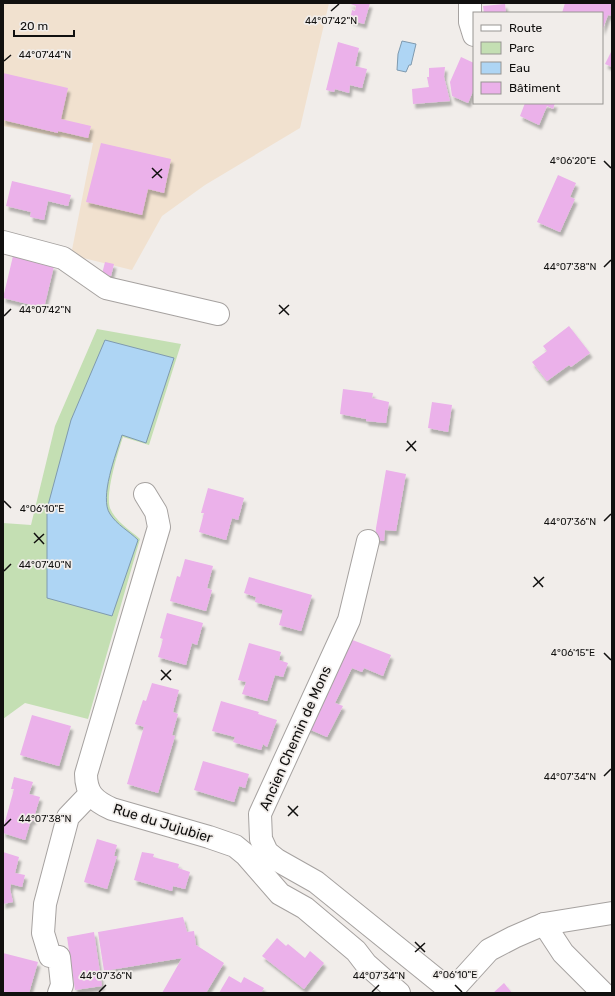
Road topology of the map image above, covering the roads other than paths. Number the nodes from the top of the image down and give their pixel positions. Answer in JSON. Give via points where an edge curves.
{"nodes":[{"id":1,"x":470,"y":3,"type":"edge"},
{"id":2,"x":473,"y":32,"type":"edge"},
{"id":3,"x":3,"y":242,"type":"edge"},
{"id":4,"x":218,"y":314,"type":"dead end"},
{"id":5,"x":145,"y":494,"type":"dead end"},
{"id":6,"x":368,"y":540,"type":"dead end"},
{"id":7,"x":90,"y":794,"type":"junction"},
{"id":8,"x":612,"y":913,"type":"edge"},
{"id":9,"x":544,"y":924,"type":"junction"},
{"id":10,"x":451,"y":992,"type":"edge"},
{"id":11,"x":59,"y":993,"type":"edge"},
{"id":12,"x":399,"y":993,"type":"edge"},
{"id":13,"x":603,"y":993,"type":"edge"}],
"edges":[{"from":1,"to":2,"type":"street"},
{"from":3,"to":4,"type":"street","via":[[63,258],[106,288]]},
{"from":5,"to":7,"type":"street","via":[[156,512],[159,527],[86,774]]},
{"from":6,"to":10,"type":"street","name":"Ancien Chemin de Mons","via":[[348,620],[260,814],[261,839],[267,852],[316,882]]},
{"from":7,"to":11,"type":"street","via":[[68,817],[45,904],[43,932],[50,956],[59,957],[62,985]]},
{"from":7,"to":12,"type":"street","name":"Rue du Jujubier","via":[[100,804],[112,809],[235,846],[280,894],[305,908],[356,951],[366,964]]},
{"from":8,"to":9,"type":"street","name":"Ancien Chemin de Mons"},
{"from":9,"to":10,"type":"street","name":"Ancien Chemin de Mons","via":[[489,950]]},
{"from":9,"to":13,"type":"street","via":[[563,953]]}]}
